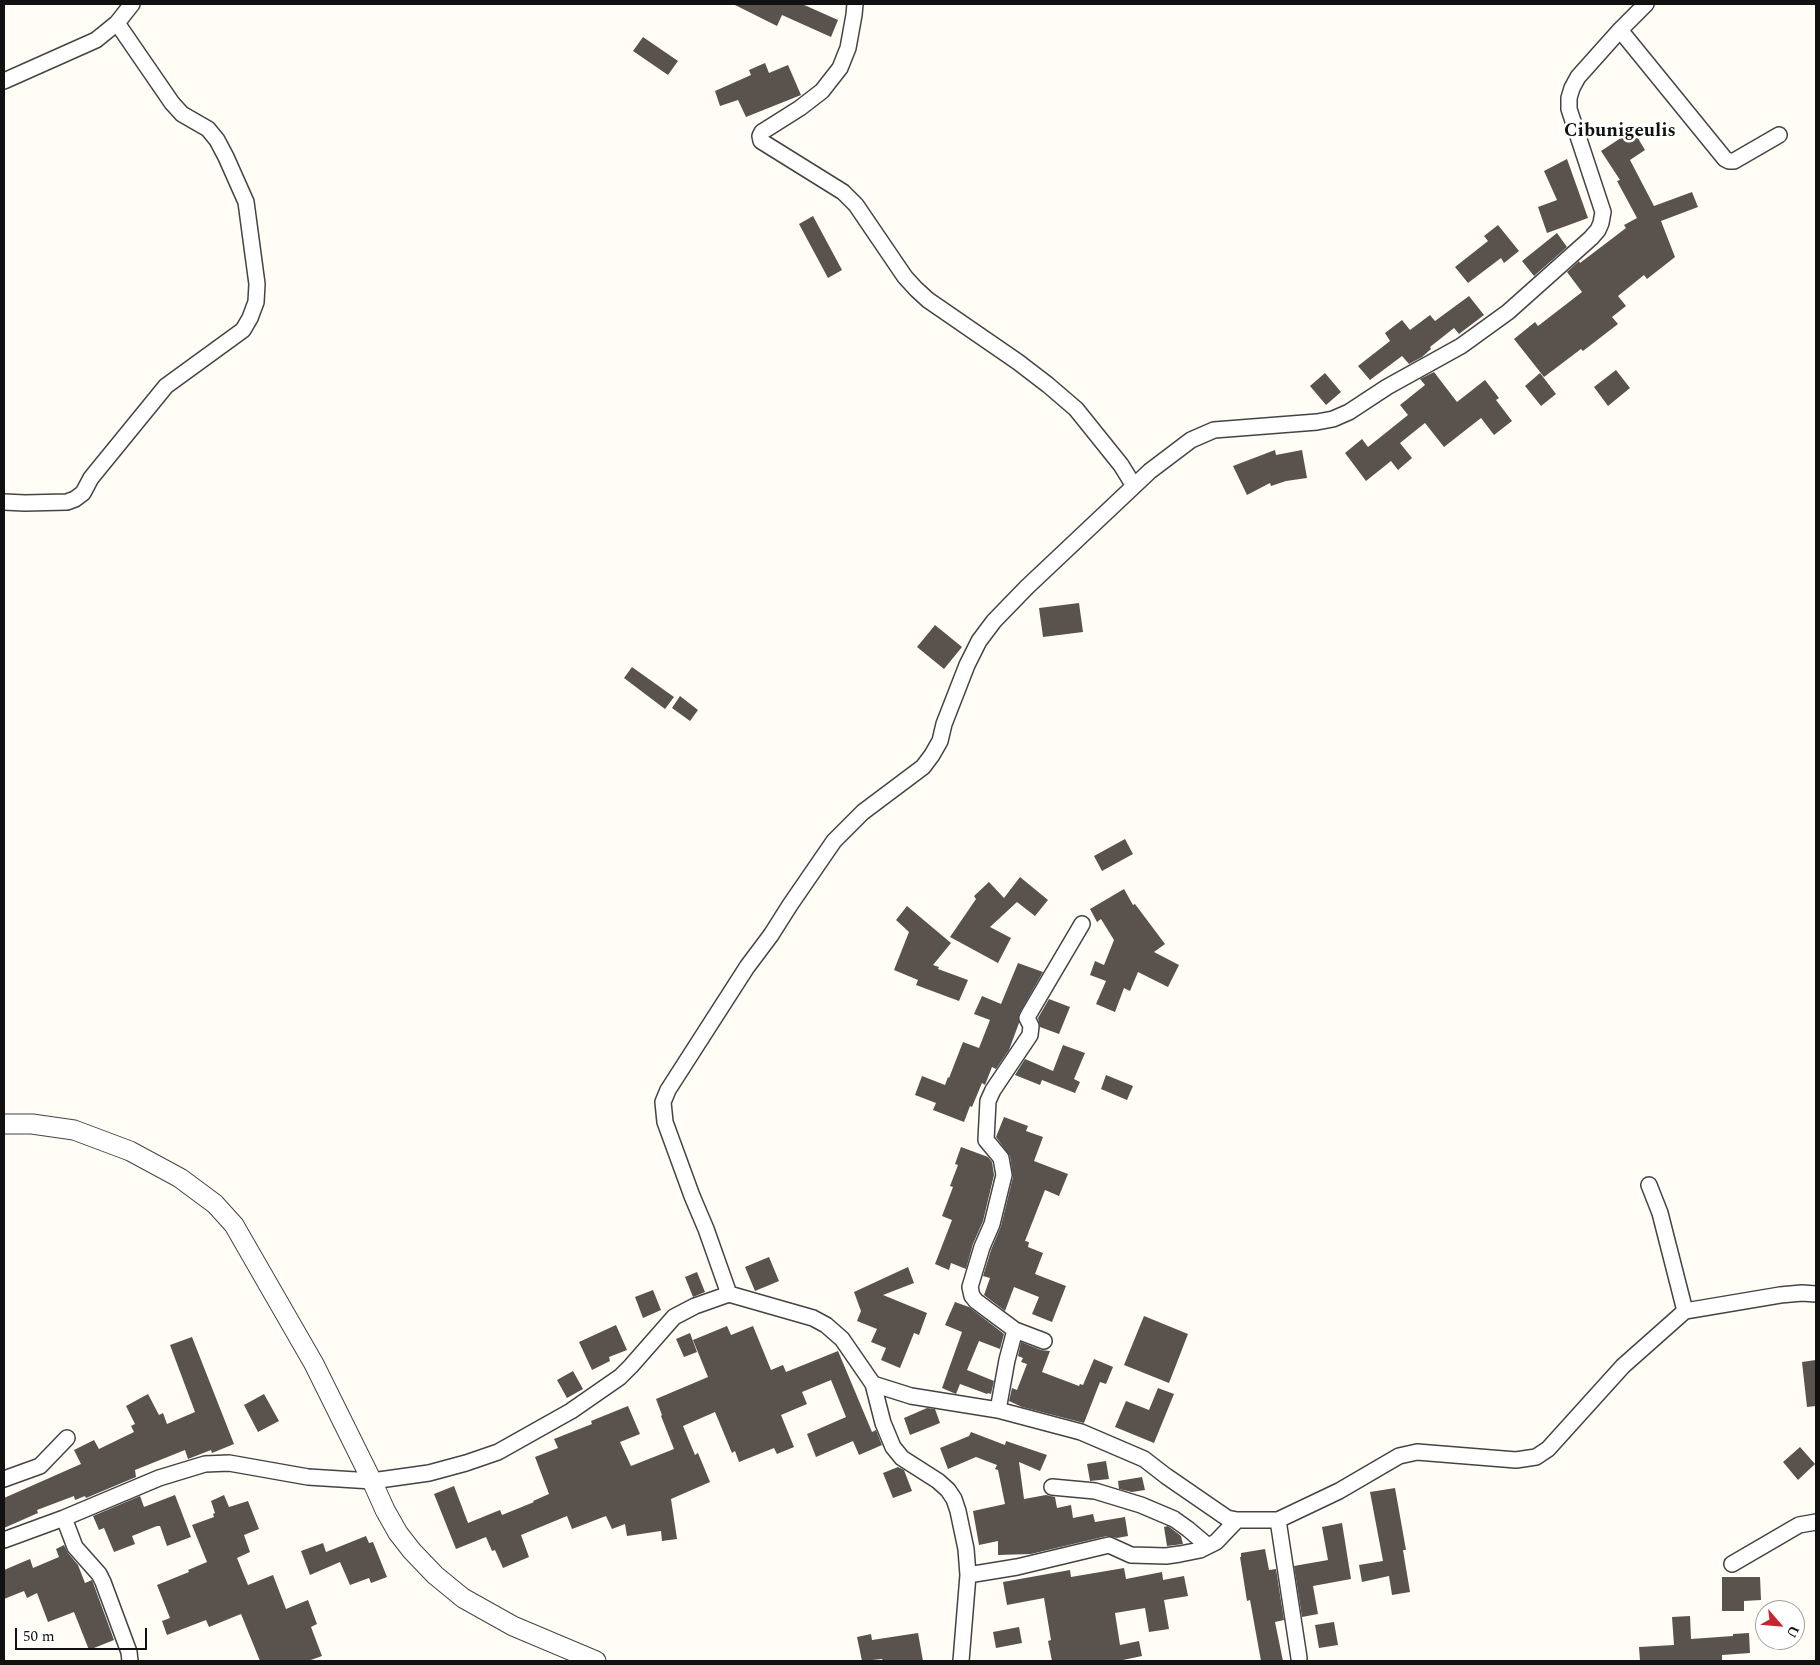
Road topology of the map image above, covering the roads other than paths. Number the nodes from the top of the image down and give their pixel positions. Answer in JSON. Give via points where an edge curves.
{"nodes":[{"id":1,"x":132,"y":4,"type":"edge"},
{"id":2,"x":855,"y":4,"type":"edge"},
{"id":3,"x":1646,"y":4,"type":"edge"},
{"id":4,"x":117,"y":23,"type":"junction"},
{"id":5,"x":1620,"y":30,"type":"junction"},
{"id":6,"x":4,"y":81,"type":"edge"},
{"id":7,"x":1779,"y":135,"type":"dead end"},
{"id":8,"x":1134,"y":486,"type":"junction"},
{"id":9,"x":4,"y":502,"type":"edge"},
{"id":10,"x":1082,"y":924,"type":"dead end"},
{"id":11,"x":4,"y":1124,"type":"edge"},
{"id":12,"x":1648,"y":1185,"type":"dead end"},
{"id":13,"x":729,"y":1294,"type":"junction"},
{"id":14,"x":1816,"y":1294,"type":"edge"},
{"id":15,"x":1685,"y":1312,"type":"junction"},
{"id":16,"x":1015,"y":1330,"type":"junction"},
{"id":17,"x":1044,"y":1341,"type":"dead end"},
{"id":18,"x":874,"y":1384,"type":"junction"},
{"id":19,"x":998,"y":1410,"type":"junction"},
{"id":20,"x":67,"y":1438,"type":"dead end"},
{"id":21,"x":4,"y":1479,"type":"edge"},
{"id":22,"x":372,"y":1481,"type":"junction"},
{"id":23,"x":1052,"y":1487,"type":"dead end"},
{"id":24,"x":64,"y":1518,"type":"junction"},
{"id":25,"x":1237,"y":1520,"type":"junction"},
{"id":26,"x":1278,"y":1520,"type":"junction"},
{"id":27,"x":1816,"y":1522,"type":"edge"},
{"id":28,"x":4,"y":1540,"type":"edge"},
{"id":29,"x":1208,"y":1546,"type":"junction"},
{"id":30,"x":1732,"y":1564,"type":"dead end"},
{"id":31,"x":968,"y":1575,"type":"junction"},
{"id":32,"x":1299,"y":1658,"type":"dead end"},
{"id":33,"x":130,"y":1661,"type":"edge"},
{"id":34,"x":596,"y":1661,"type":"edge"},
{"id":35,"x":961,"y":1661,"type":"edge"}],
"edges":[{"from":1,"to":4,"type":"street"},
{"from":2,"to":8,"type":"street","via":[[848,48],[840,68],[822,91],[762,132],[761,141],[843,192],[856,205],[916,289],[1076,409]]},
{"from":3,"to":5,"type":"street"},
{"from":4,"to":6,"type":"street","via":[[96,40]]},
{"from":4,"to":9,"type":"street","via":[[172,103],[182,114],[208,129],[226,157],[246,202],[257,284],[256,302],[243,330],[166,386],[91,478],[83,493],[67,502]]},
{"from":5,"to":7,"type":"street","via":[[1729,162]]},
{"from":5,"to":8,"type":"street","via":[[1578,77],[1569,98],[1569,109],[1602,212],[1598,230],[1591,238],[1489,326],[1349,412],[1317,422],[1214,430],[1191,440]]},
{"from":8,"to":13,"type":"street","via":[[994,621],[967,665],[932,755],[923,767],[863,812],[834,841],[668,1090],[664,1122]]},
{"from":10,"to":16,"type":"street","via":[[1027,1018],[1031,1026],[1030,1035],[988,1101],[986,1140],[1001,1158],[1004,1175],[992,1224],[972,1276],[971,1292],[976,1301]]},
{"from":11,"to":22,"type":"street","via":[[74,1130],[112,1144],[180,1178],[215,1204],[234,1225],[309,1356]]},
{"from":12,"to":15,"type":"street","via":[[1660,1214]]},
{"from":13,"to":18,"type":"street","via":[[813,1318],[826,1325],[842,1339]]},
{"from":13,"to":22,"type":"street","via":[[674,1317],[620,1377],[571,1411],[498,1452],[429,1472]]},
{"from":14,"to":15,"type":"street","via":[[1780,1295]]},
{"from":15,"to":26,"type":"street","via":[[1623,1366],[1548,1449],[1536,1457],[1516,1460],[1417,1452],[1399,1456]]},
{"from":16,"to":17,"type":"street"},
{"from":16,"to":19,"type":"street"},
{"from":18,"to":19,"type":"street","via":[[911,1396]]},
{"from":18,"to":31,"type":"street","via":[[893,1448],[902,1458],[938,1481],[954,1499],[966,1550]]},
{"from":19,"to":25,"type":"street","via":[[1081,1432],[1136,1455],[1222,1516]]},
{"from":20,"to":21,"type":"street","via":[[40,1466]]},
{"from":22,"to":24,"type":"street","via":[[308,1477],[229,1463],[210,1463],[159,1478]]},
{"from":22,"to":34,"type":"street","via":[[398,1533],[412,1551],[463,1598],[513,1626]]},
{"from":23,"to":29,"type":"street","via":[[1095,1491],[1141,1505],[1174,1519]]},
{"from":24,"to":28,"type":"street"},
{"from":24,"to":33,"type":"street","via":[[75,1547],[100,1574]]},
{"from":25,"to":26,"type":"street"},
{"from":25,"to":29,"type":"street"},
{"from":26,"to":32,"type":"street"},
{"from":27,"to":30,"type":"street","via":[[1792,1528]]},
{"from":29,"to":31,"type":"street","via":[[1180,1554],[1143,1556],[1131,1555],[1110,1545]]},
{"from":31,"to":35,"type":"street"}]}
